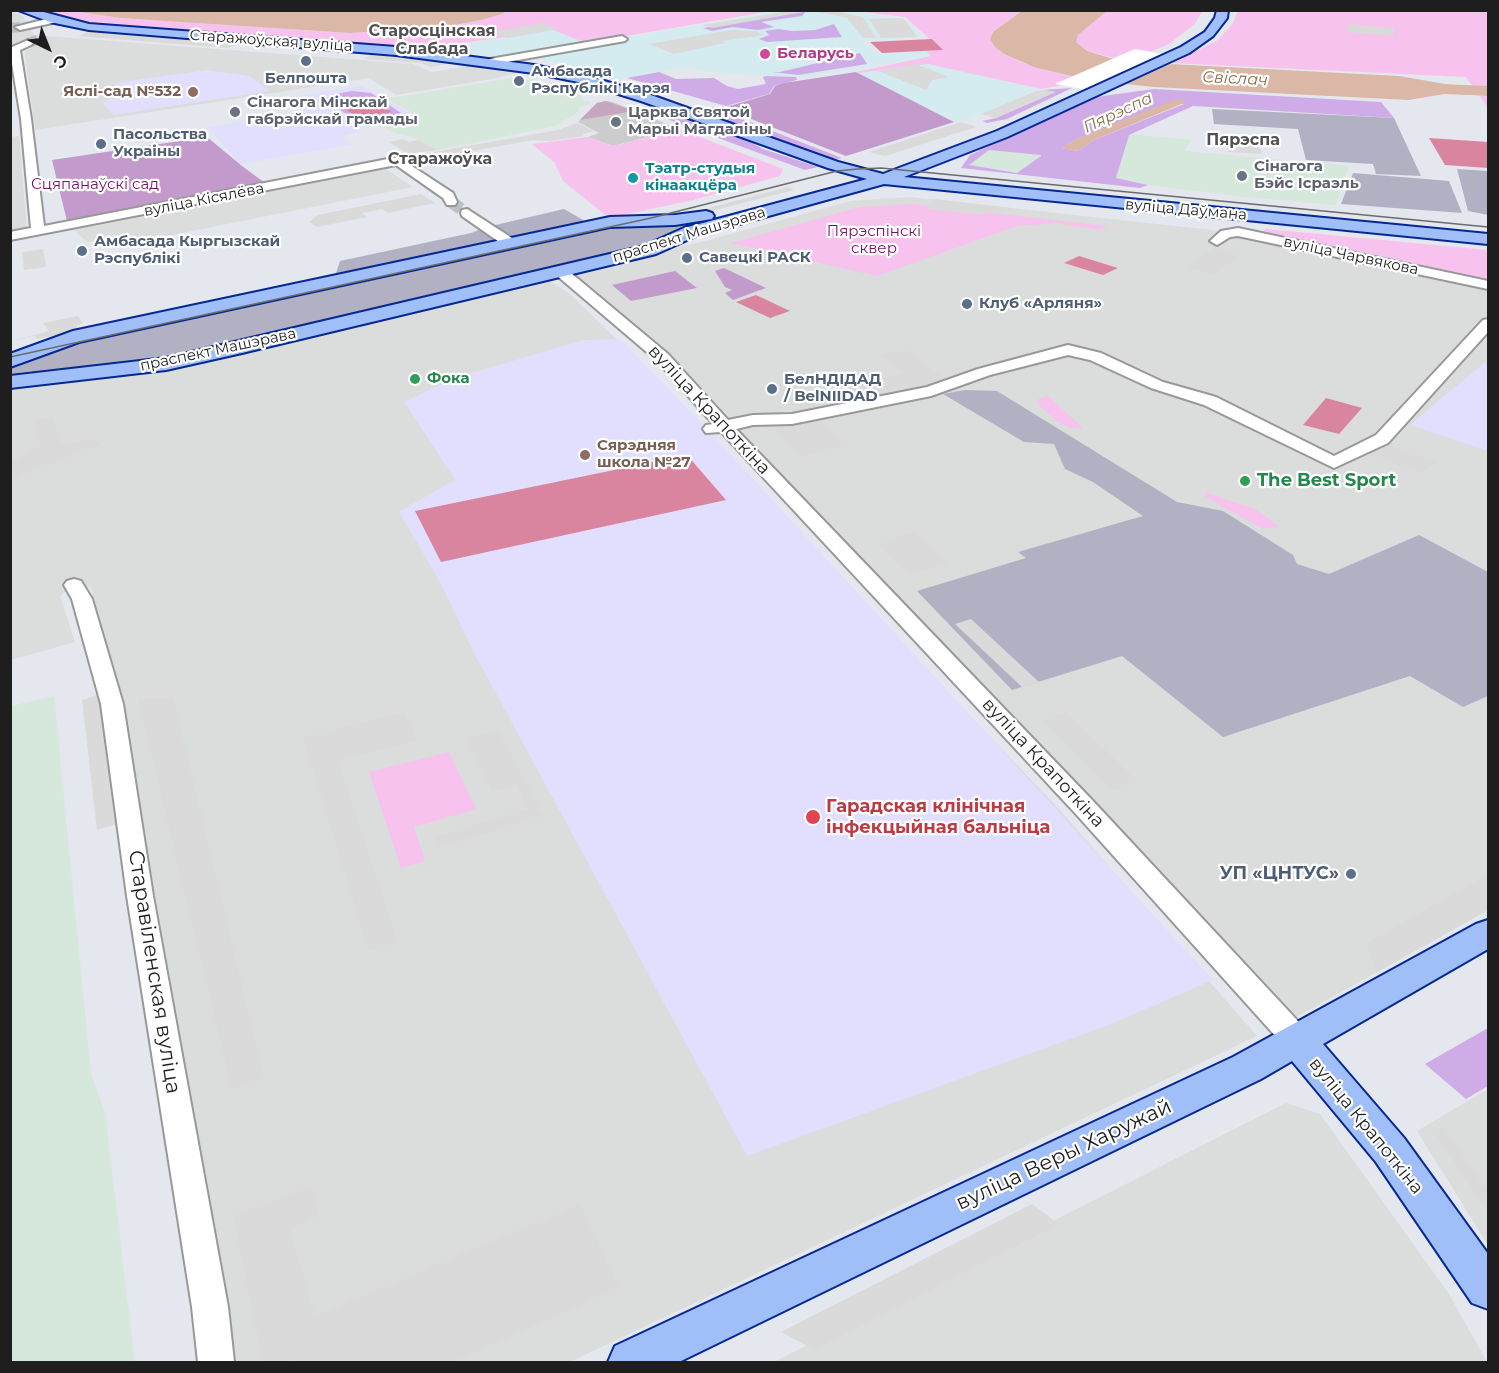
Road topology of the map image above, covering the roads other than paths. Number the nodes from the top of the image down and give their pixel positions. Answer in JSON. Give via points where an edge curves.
{"nodes":[{"id":1,"x":23,"y":10,"type":"tunnel mouth"},
{"id":2,"x":1223,"y":10,"type":"edge"},
{"id":3,"x":1209,"y":13,"type":"dead end"},
{"id":4,"x":56,"y":26,"type":"junction"},
{"id":5,"x":20,"y":27,"type":"tunnel mouth"},
{"id":6,"x":622,"y":39,"type":"dead end"},
{"id":7,"x":27,"y":43,"type":"dead end"},
{"id":8,"x":490,"y":62,"type":"junction"},
{"id":9,"x":1060,"y":103,"type":"junction"},
{"id":10,"x":862,"y":174,"type":"junction"},
{"id":11,"x":884,"y":179,"type":"junction"},
{"id":12,"x":451,"y":202,"type":"tunnel mouth"},
{"id":13,"x":467,"y":213,"type":"tunnel mouth"},
{"id":14,"x":38,"y":232,"type":"junction"},
{"id":15,"x":10,"y":236,"type":"edge"},
{"id":16,"x":1488,"y":239,"type":"edge"},
{"id":17,"x":1216,"y":241,"type":"dead end"},
{"id":18,"x":510,"y":243,"type":"junction"},
{"id":19,"x":560,"y":271,"type":"junction"},
{"id":20,"x":1488,"y":285,"type":"edge"},
{"id":21,"x":1488,"y":323,"type":"edge"},
{"id":22,"x":10,"y":361,"type":"edge"},
{"id":23,"x":10,"y":382,"type":"edge"},
{"id":24,"x":716,"y":428,"type":"junction"},
{"id":25,"x":74,"y":585,"type":"dead end"},
{"id":26,"x":1488,"y":933,"type":"edge"},
{"id":27,"x":1298,"y":1041,"type":"junction"},
{"id":28,"x":1488,"y":1289,"type":"edge"},
{"id":29,"x":216,"y":1362,"type":"edge"},
{"id":30,"x":631,"y":1362,"type":"edge"}],
"edges":[{"from":1,"to":4,"type":"main road","name":"Старажоўская вуліца"},
{"from":2,"to":9,"type":"main road","name":"праспект Машэрава","via":[[1209,34],[1173,56]]},
{"from":3,"to":9,"type":"main road","name":"праспект Машэрава","via":[[1189,37],[1079,88]]},
{"from":4,"to":5,"type":"street"},
{"from":4,"to":8,"type":"main road","name":"Старажоўская вуліца","via":[[385,50]]},
{"from":6,"to":8,"type":"street"},
{"from":7,"to":14,"type":"street","via":[[15,49],[22,133]]},
{"from":8,"to":10,"type":"main road","name":"Старажоўская вуліца","via":[[607,86]]},
{"from":9,"to":10,"type":"main road","name":"праспект Машэрава"},
{"from":9,"to":11,"type":"main road","name":"праспект Машэрава","via":[[981,143]]},
{"from":10,"to":11,"type":"main road","name":"Старажоўская вуліца"},
{"from":10,"to":18,"type":"main road","name":"праспект Машэрава","via":[[707,216],[610,222]]},
{"from":11,"to":16,"type":"main road","name":"вуліца Даўмана"},
{"from":11,"to":19,"type":"main road","name":"праспект Машэрава","via":[[690,232],[650,250]]},
{"from":12,"to":14,"type":"street","name":"вуліца Кісялёва","via":[[449,196],[398,161]]},
{"from":13,"to":18,"type":"street"},
{"from":14,"to":15,"type":"street","name":"вуліца Кісялёва"},
{"from":17,"to":20,"type":"street","name":"вуліца Чарвякова","via":[[1238,232]]},
{"from":18,"to":22,"type":"main road","name":"праспект Машэрава","via":[[73,337]]},
{"from":19,"to":23,"type":"main road","name":"праспект Машэрава","via":[[166,364]]},
{"from":19,"to":24,"type":"street","name":"вуліца Крапоткіна","via":[[662,357]]},
{"from":21,"to":24,"type":"street","via":[[1382,439],[1334,463],[1209,401],[1157,385],[1095,356],[1068,350],[984,372],[931,391],[792,418],[753,420]]},
{"from":24,"to":27,"type":"street","name":"вуліца Крапоткіна","via":[[1076,798]]},
{"from":25,"to":29,"type":"street","name":"Старавіленская вуліца","via":[[82,599],[112,704]]},
{"from":26,"to":27,"type":"main road","name":"вуліца Веры Харужай"},
{"from":27,"to":28,"type":"main road","name":"вуліца Крапоткіна","via":[[1390,1150]]},
{"from":27,"to":30,"type":"main road","name":"вуліца Веры Харужай"}]}
